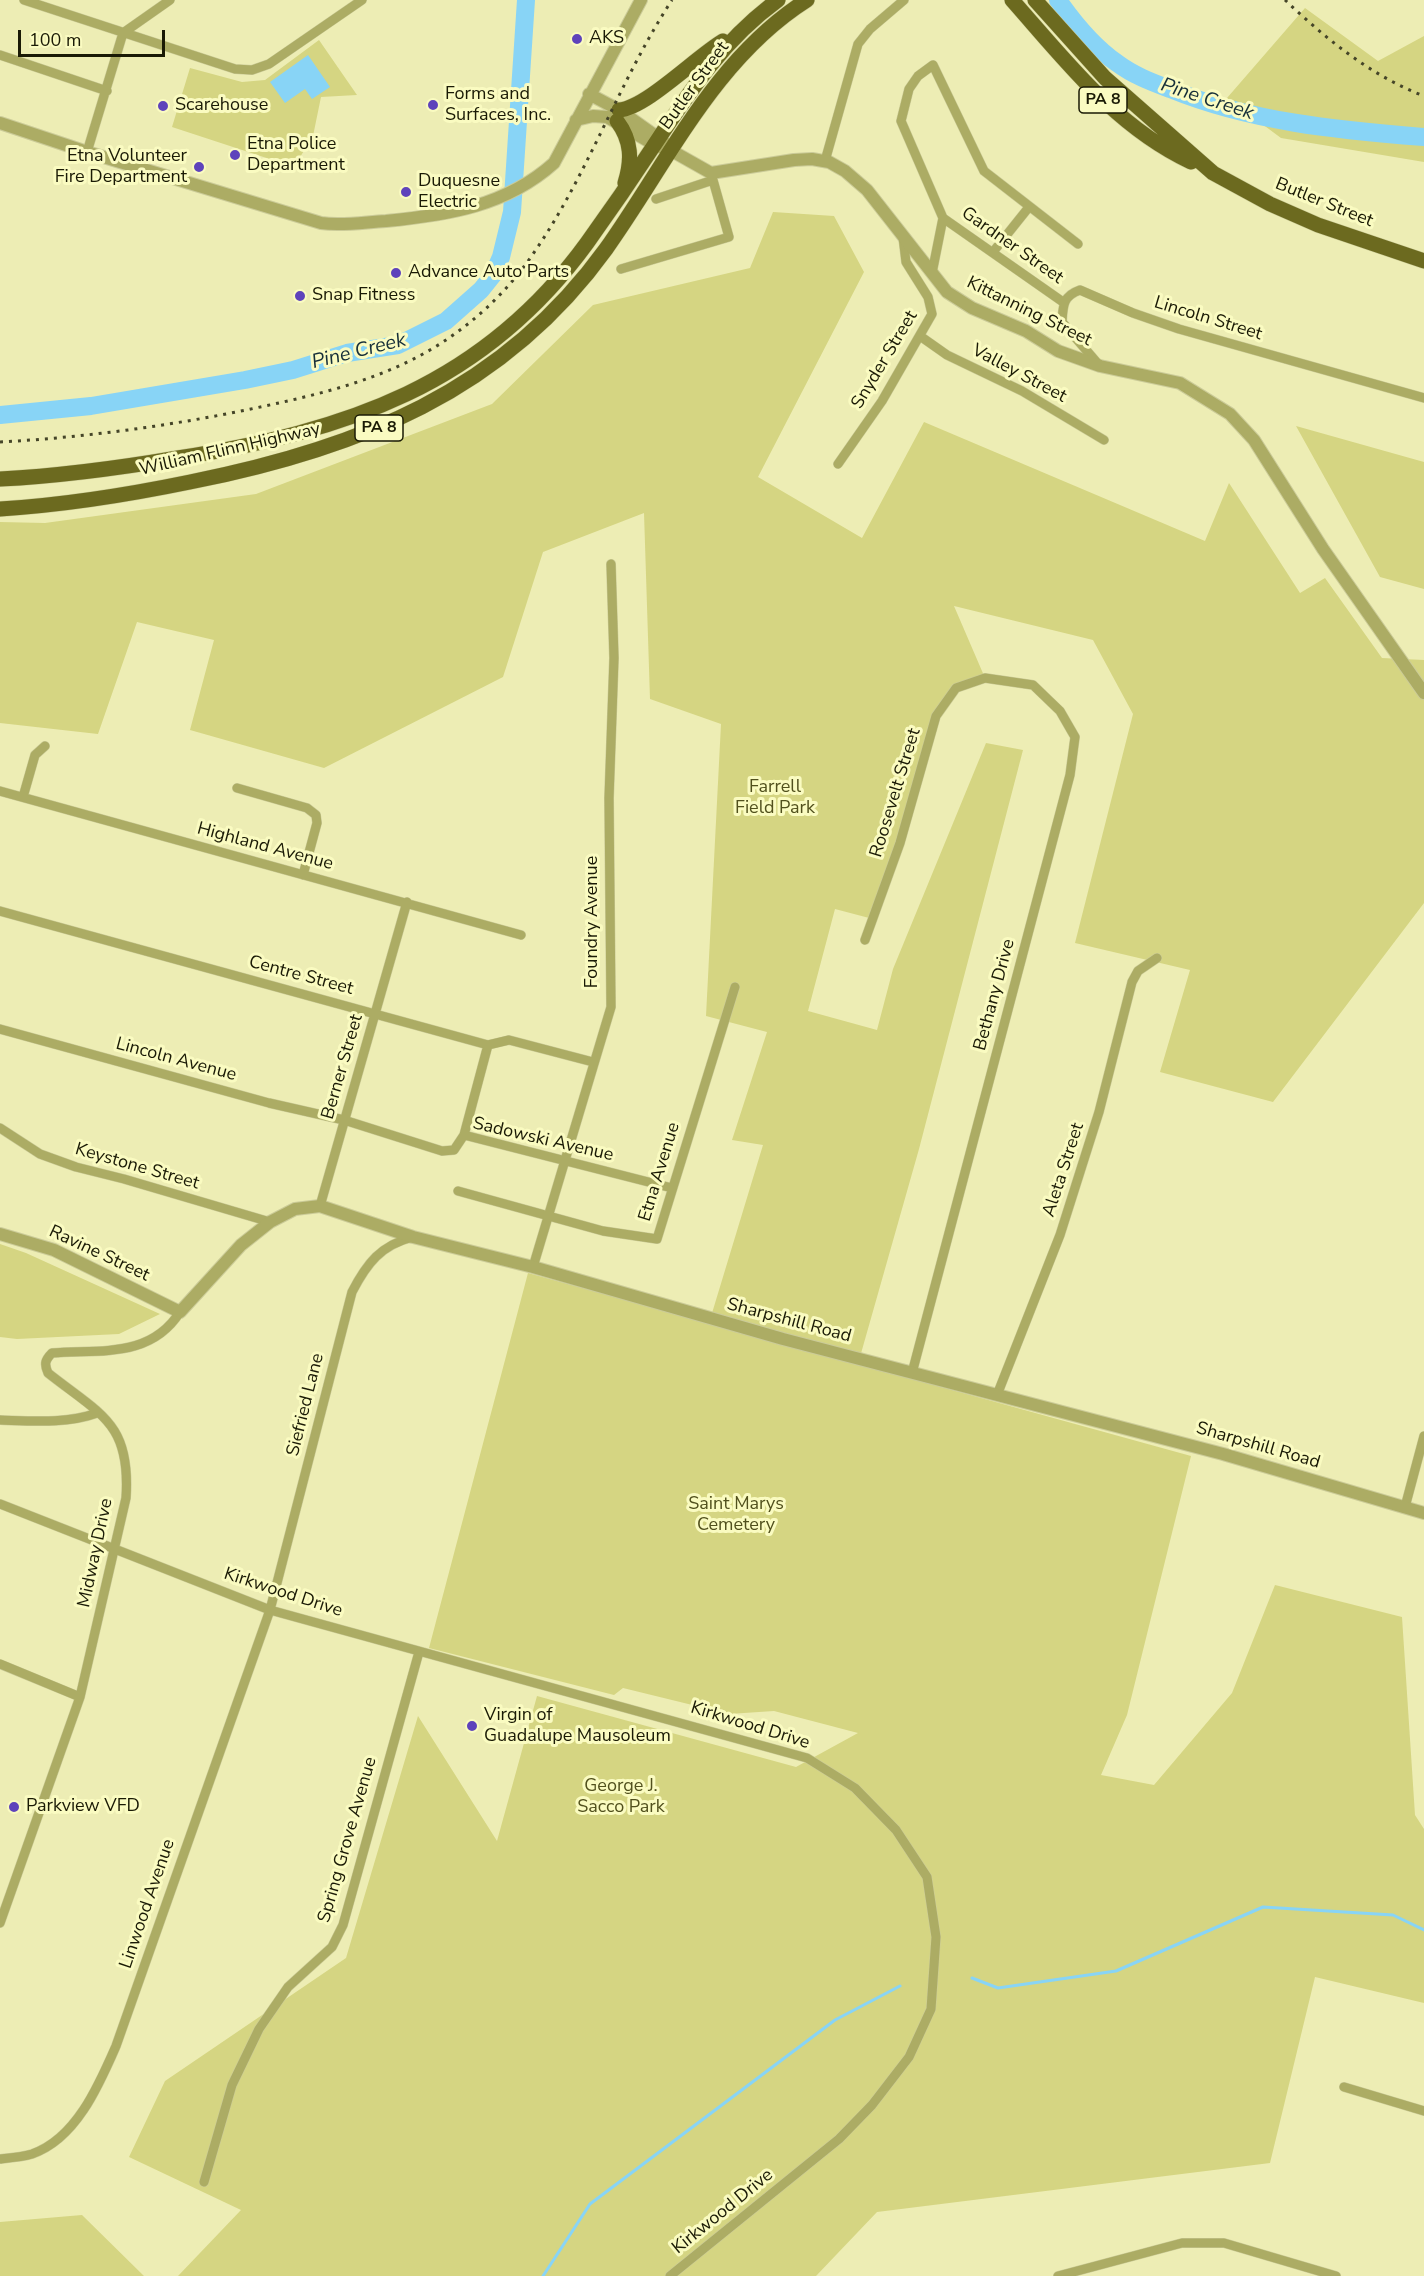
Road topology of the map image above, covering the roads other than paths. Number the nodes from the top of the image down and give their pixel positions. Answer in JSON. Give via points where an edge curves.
{"nodes":[{"id":1,"x":24,"y":0,"type":"edge"},
{"id":2,"x":170,"y":0,"type":"edge"},
{"id":3,"x":362,"y":0,"type":"edge"},
{"id":4,"x":640,"y":0,"type":"edge"},
{"id":5,"x":778,"y":0,"type":"edge"},
{"id":6,"x":807,"y":0,"type":"edge"},
{"id":7,"x":904,"y":0,"type":"edge"},
{"id":8,"x":1012,"y":0,"type":"edge"},
{"id":9,"x":1035,"y":0,"type":"edge"},
{"id":10,"x":739,"y":32,"type":"junction"},
{"id":11,"x":123,"y":33,"type":"junction"},
{"id":12,"x":0,"y":55,"type":"edge"},
{"id":13,"x":107,"y":91,"type":"junction"},
{"id":14,"x":589,"y":94,"type":"junction"},
{"id":15,"x":618,"y":116,"type":"junction"},
{"id":16,"x":576,"y":120,"type":"junction"},
{"id":17,"x":0,"y":123,"type":"edge"},
{"id":18,"x":657,"y":141,"type":"junction"},
{"id":19,"x":672,"y":151,"type":"junction"},
{"id":20,"x":87,"y":152,"type":"junction"},
{"id":21,"x":825,"y":161,"type":"junction"},
{"id":22,"x":1213,"y":173,"type":"junction"},
{"id":23,"x":712,"y":177,"type":"junction"},
{"id":24,"x":656,"y":199,"type":"dead end"},
{"id":25,"x":618,"y":200,"type":"junction"},
{"id":26,"x":1029,"y":207,"type":"junction"},
{"id":27,"x":943,"y":218,"type":"junction"},
{"id":28,"x":902,"y":235,"type":"junction"},
{"id":29,"x":1078,"y":244,"type":"dead end"},
{"id":30,"x":993,"y":252,"type":"junction"},
{"id":31,"x":1424,"y":261,"type":"edge"},
{"id":32,"x":621,"y":269,"type":"dead end"},
{"id":33,"x":932,"y":273,"type":"junction"},
{"id":34,"x":1063,"y":302,"type":"junction"},
{"id":35,"x":920,"y":336,"type":"junction"},
{"id":36,"x":1100,"y":366,"type":"junction"},
{"id":37,"x":1424,"y":398,"type":"edge"},
{"id":38,"x":1104,"y":440,"type":"dead end"},
{"id":39,"x":838,"y":464,"type":"dead end"},
{"id":40,"x":0,"y":479,"type":"edge"},
{"id":41,"x":0,"y":509,"type":"edge"},
{"id":42,"x":612,"y":564,"type":"dead end"},
{"id":43,"x":985,"y":678,"type":"joint"},
{"id":44,"x":1424,"y":693,"type":"edge"},
{"id":45,"x":45,"y":746,"type":"dead end"},
{"id":46,"x":237,"y":788,"type":"dead end"},
{"id":47,"x":0,"y":791,"type":"edge"},
{"id":48,"x":23,"y":797,"type":"junction"},
{"id":49,"x":303,"y":874,"type":"junction"},
{"id":50,"x":406,"y":902,"type":"junction"},
{"id":51,"x":0,"y":911,"type":"edge"},
{"id":52,"x":520,"y":935,"type":"dead end"},
{"id":53,"x":865,"y":940,"type":"dead end"},
{"id":54,"x":1157,"y":958,"type":"dead end"},
{"id":55,"x":735,"y":987,"type":"dead end"},
{"id":56,"x":376,"y":1014,"type":"junction"},
{"id":57,"x":0,"y":1029,"type":"edge"},
{"id":58,"x":488,"y":1045,"type":"junction"},
{"id":59,"x":593,"y":1062,"type":"junction"},
{"id":60,"x":344,"y":1120,"type":"junction"},
{"id":61,"x":0,"y":1128,"type":"edge"},
{"id":62,"x":464,"y":1135,"type":"junction"},
{"id":63,"x":563,"y":1160,"type":"junction"},
{"id":64,"x":672,"y":1188,"type":"junction"},
{"id":65,"x":458,"y":1191,"type":"dead end"},
{"id":66,"x":320,"y":1206,"type":"junction"},
{"id":67,"x":547,"y":1215,"type":"junction"},
{"id":68,"x":270,"y":1222,"type":"junction"},
{"id":69,"x":0,"y":1234,"type":"edge"},
{"id":70,"x":413,"y":1237,"type":"junction"},
{"id":71,"x":533,"y":1267,"type":"junction"},
{"id":72,"x":180,"y":1312,"type":"junction"},
{"id":73,"x":912,"y":1373,"type":"junction"},
{"id":74,"x":997,"y":1395,"type":"junction"},
{"id":75,"x":98,"y":1413,"type":"junction"},
{"id":76,"x":0,"y":1420,"type":"edge"},
{"id":77,"x":1424,"y":1436,"type":"edge"},
{"id":78,"x":0,"y":1504,"type":"edge"},
{"id":79,"x":1405,"y":1508,"type":"junction"},
{"id":80,"x":1424,"y":1513,"type":"edge"},
{"id":81,"x":114,"y":1550,"type":"junction"},
{"id":82,"x":270,"y":1610,"type":"junction"},
{"id":83,"x":419,"y":1652,"type":"junction"},
{"id":84,"x":0,"y":1664,"type":"edge"},
{"id":85,"x":80,"y":1697,"type":"junction"},
{"id":86,"x":0,"y":1920,"type":"edge"},
{"id":87,"x":1344,"y":2087,"type":"dead end"},
{"id":88,"x":1424,"y":2110,"type":"edge"},
{"id":89,"x":0,"y":2159,"type":"edge"},
{"id":90,"x":204,"y":2182,"type":"dead end"},
{"id":91,"x":670,"y":2276,"type":"edge"},
{"id":92,"x":1058,"y":2276,"type":"edge"},
{"id":93,"x":1336,"y":2276,"type":"edge"}],
"edges":[{"from":1,"to":11,"type":"street"},
{"from":2,"to":11,"type":"street"},
{"from":3,"to":11,"type":"street","via":[[269,64],[252,70],[234,69]]},
{"from":4,"to":14,"type":"street"},
{"from":5,"to":10,"type":"highway","name":"Butler Street","number":"PA 8"},
{"from":6,"to":19,"type":"highway","name":"Butler Street","number":"PA 8","via":[[733,63]]},
{"from":7,"to":21,"type":"street","via":[[858,44]]},
{"from":8,"to":22,"type":"highway","name":"Butler Street","number":"PA 8","via":[[1066,63],[1129,123],[1162,147]]},
{"from":9,"to":22,"type":"highway","name":"Butler Street","number":"PA 8","via":[[1105,78]]},
{"from":10,"to":15,"type":"highway"},
{"from":10,"to":18,"type":"highway","name":"Butler Street","number":"PA 8","via":[[704,71]]},
{"from":11,"to":13,"type":"street"},
{"from":12,"to":13,"type":"street"},
{"from":13,"to":20,"type":"street"},
{"from":14,"to":15,"type":"street"},
{"from":14,"to":16,"type":"street"},
{"from":15,"to":16,"type":"street"},
{"from":15,"to":18,"type":"street"},
{"from":15,"to":25,"type":"highway","via":[[630,156]]},
{"from":16,"to":20,"type":"street","via":[[554,162],[530,182],[496,199],[438,216],[327,224]]},
{"from":17,"to":20,"type":"street"},
{"from":18,"to":19,"type":"street"},
{"from":18,"to":25,"type":"highway","name":"William Flinn Highway","number":"PA 8"},
{"from":19,"to":23,"type":"street"},
{"from":19,"to":41,"type":"highway","name":"William Flinn Highway","number":"PA 8","via":[[605,250],[552,313],[507,354],[437,401],[362,435],[257,467],[97,498]]},
{"from":21,"to":23,"type":"street","name":"Kittanning Street","via":[[794,160]]},
{"from":21,"to":28,"type":"street","name":"Kittanning Street","via":[[862,185]]},
{"from":22,"to":31,"type":"highway","name":"Butler Street","number":"PA 8","via":[[1318,225]]},
{"from":23,"to":24,"type":"street"},
{"from":23,"to":32,"type":"street","via":[[729,237]]},
{"from":25,"to":40,"type":"highway","name":"William Flinn Highway","number":"PA 8","via":[[562,274],[520,318],[460,365],[394,401],[316,429],[202,454],[96,471]]},
{"from":26,"to":27,"type":"street","via":[[984,171],[933,65],[918,76],[909,90],[901,121]]},
{"from":26,"to":29,"type":"street"},
{"from":26,"to":30,"type":"street"},
{"from":27,"to":30,"type":"street","name":"Gardner Street"},
{"from":27,"to":33,"type":"street"},
{"from":28,"to":33,"type":"street","name":"Kittanning Street"},
{"from":28,"to":35,"type":"street","name":"Snyder Street","via":[[906,262],[928,297],[932,314]]},
{"from":30,"to":34,"type":"street","name":"Gardner Street"},
{"from":33,"to":36,"type":"street","name":"Kittanning Street","via":[[948,292],[972,308],[1058,351]]},
{"from":34,"to":36,"type":"street","via":[[1062,322]]},
{"from":34,"to":37,"type":"street","name":"Lincoln Street","via":[[1070,293],[1080,290],[1179,329]]},
{"from":35,"to":38,"type":"street","name":"Valley Street","via":[[947,355],[1022,391]]},
{"from":35,"to":39,"type":"street","name":"Snyder Street","via":[[882,402]]},
{"from":36,"to":44,"type":"street","name":"Kittanning Street","via":[[1180,383],[1230,414],[1254,440],[1323,549]]},
{"from":42,"to":59,"type":"street","name":"Foundry Avenue","via":[[611,1007]]},
{"from":43,"to":53,"type":"street","name":"Roosevelt Street","via":[[956,688],[936,717],[900,843]]},
{"from":43,"to":73,"type":"street","name":"Bethany Drive","via":[[1033,685],[1060,711],[1075,737],[1070,775]]},
{"from":45,"to":48,"type":"street","via":[[35,755]]},
{"from":46,"to":49,"type":"street","via":[[307,808],[316,815]]},
{"from":47,"to":48,"type":"street","name":"Highland Avenue"},
{"from":48,"to":49,"type":"street","name":"Highland Avenue"},
{"from":49,"to":50,"type":"street","name":"Highland Avenue"},
{"from":50,"to":52,"type":"street","name":"Highland Avenue"},
{"from":50,"to":56,"type":"street","name":"Berner Street"},
{"from":51,"to":56,"type":"street","name":"Centre Street"},
{"from":54,"to":74,"type":"street","name":"Aleta Street","via":[[1138,971],[1132,982],[1099,1112],[1060,1236]]},
{"from":55,"to":64,"type":"street","name":"Etna Avenue"},
{"from":56,"to":58,"type":"street","name":"Centre Street"},
{"from":56,"to":60,"type":"street","name":"Berner Street"},
{"from":57,"to":60,"type":"street","name":"Lincoln Avenue"},
{"from":58,"to":59,"type":"street","name":"Centre Street","via":[[509,1040]]},
{"from":58,"to":62,"type":"street"},
{"from":59,"to":63,"type":"street","name":"Foundry Avenue"},
{"from":60,"to":62,"type":"street","name":"Sadowski Avenue","via":[[442,1151],[454,1150]]},
{"from":60,"to":66,"type":"street","name":"Berner Street"},
{"from":61,"to":68,"type":"street","name":"Keystone Street","via":[[40,1154],[76,1167]]},
{"from":62,"to":63,"type":"street","name":"Sadowski Avenue"},
{"from":63,"to":64,"type":"street","name":"Sadowski Avenue"},
{"from":63,"to":67,"type":"street","name":"Foundry Avenue"},
{"from":64,"to":67,"type":"street","name":"Etna Avenue","via":[[657,1239],[603,1231]]},
{"from":65,"to":67,"type":"street","name":"Etna Avenue"},
{"from":66,"to":68,"type":"street","name":"Sharpshill Road","via":[[295,1209]]},
{"from":66,"to":70,"type":"street","name":"Sharpshill Road"},
{"from":67,"to":71,"type":"street","name":"Foundry Avenue"},
{"from":68,"to":72,"type":"street","name":"Sharpshill Road","via":[[241,1245]]},
{"from":69,"to":72,"type":"street","name":"Ravine Street","via":[[54,1250]]},
{"from":70,"to":71,"type":"street","name":"Sharpshill Road"},
{"from":70,"to":82,"type":"street","name":"Siefried Lane","via":[[380,1251],[364,1269],[352,1292]]},
{"from":71,"to":73,"type":"street","name":"Sharpshill Road"},
{"from":72,"to":75,"type":"street","name":"Midway Drive","via":[[170,1328],[153,1340],[103,1353],[52,1353],[46,1359],[48,1373]]},
{"from":73,"to":74,"type":"street","name":"Sharpshill Road"},
{"from":74,"to":79,"type":"street","name":"Sharpshill Road"},
{"from":75,"to":76,"type":"street","via":[[53,1421]]},
{"from":75,"to":81,"type":"street","name":"Midway Drive","via":[[123,1445],[128,1469]]},
{"from":77,"to":79,"type":"street"},
{"from":78,"to":81,"type":"street","name":"Kirkwood Drive"},
{"from":79,"to":80,"type":"street","name":"Sharpshill Road"},
{"from":81,"to":82,"type":"street","name":"Kirkwood Drive"},
{"from":81,"to":85,"type":"street","name":"Midway Drive"},
{"from":82,"to":83,"type":"street","name":"Kirkwood Drive"},
{"from":82,"to":89,"type":"street","name":"Linwood Avenue","via":[[101,2080],[65,2132],[48,2146],[31,2154]]},
{"from":83,"to":90,"type":"street","name":"Spring Grove Avenue","via":[[343,1925],[333,1947],[288,1987],[260,2029],[232,2085]]},
{"from":83,"to":91,"type":"street","name":"Kirkwood Drive","via":[[807,1758],[855,1788],[896,1830],[927,1877],[936,1937],[931,2009],[909,2056],[873,2105],[839,2139]]},
{"from":84,"to":85,"type":"street"},
{"from":85,"to":86,"type":"street","name":"Midway Drive"},
{"from":87,"to":88,"type":"street"},
{"from":92,"to":93,"type":"street","via":[[1182,2243],[1224,2243]]}]}
